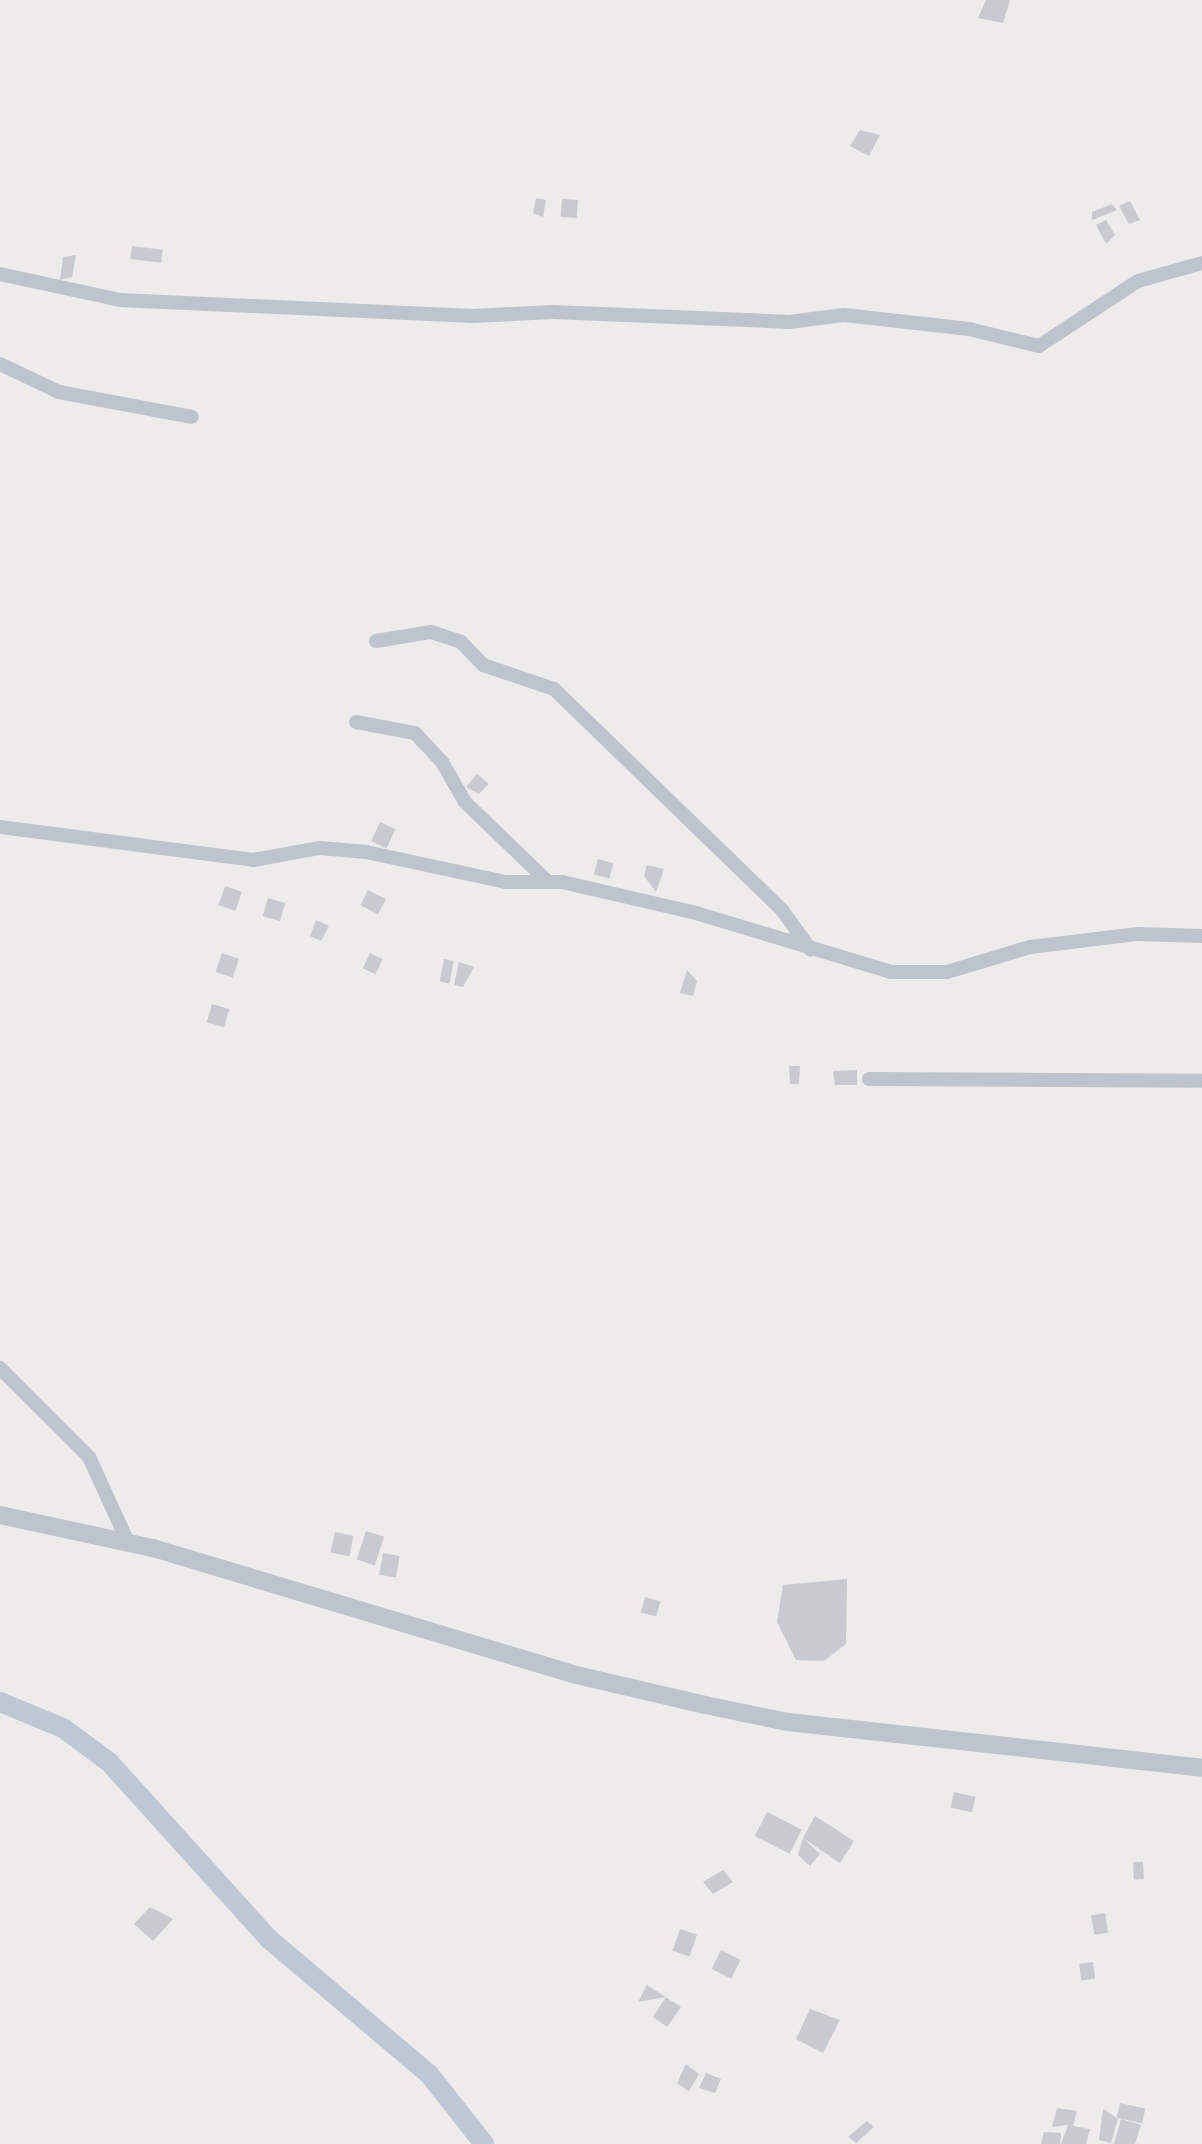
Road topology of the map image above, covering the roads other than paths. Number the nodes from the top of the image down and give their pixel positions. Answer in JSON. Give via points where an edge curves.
{"nodes":[{"id":1,"x":1202,"y":263,"type":"edge"},
{"id":2,"x":0,"y":274,"type":"edge"},
{"id":3,"x":0,"y":364,"type":"edge"},
{"id":4,"x":192,"y":417,"type":"dead end"},
{"id":5,"x":376,"y":641,"type":"dead end"},
{"id":6,"x":356,"y":722,"type":"dead end"},
{"id":7,"x":0,"y":827,"type":"edge"},
{"id":8,"x":548,"y":882,"type":"junction"},
{"id":9,"x":1202,"y":936,"type":"edge"},
{"id":10,"x":811,"y":951,"type":"junction"},
{"id":11,"x":869,"y":1079,"type":"dead end"},
{"id":12,"x":1202,"y":1081,"type":"edge"},
{"id":13,"x":0,"y":1368,"type":"edge"},
{"id":14,"x":0,"y":1515,"type":"edge"},
{"id":15,"x":128,"y":1542,"type":"junction"},
{"id":16,"x":0,"y":1702,"type":"edge"},
{"id":17,"x":1202,"y":1768,"type":"edge"},
{"id":18,"x":484,"y":2144,"type":"edge"}],
"edges":[{"from":1,"to":2,"type":"street","via":[[1138,281],[1039,346],[956,327],[844,315],[789,322],[553,312],[473,316],[120,300]]},
{"from":3,"to":4,"type":"street","via":[[59,392]]},
{"from":5,"to":10,"type":"street","via":[[431,632],[461,642],[483,665],[554,689],[782,910]]},
{"from":6,"to":8,"type":"street","via":[[415,733],[442,762],[465,802]]},
{"from":7,"to":8,"type":"street","via":[[253,860],[320,848],[366,852],[506,882]]},
{"from":8,"to":10,"type":"street","via":[[696,913]]},
{"from":9,"to":10,"type":"street","via":[[1138,934],[1030,947],[929,976],[857,966]]},
{"from":11,"to":12,"type":"street"},
{"from":13,"to":15,"type":"street","via":[[89,1457]]},
{"from":14,"to":15,"type":"street"},
{"from":15,"to":17,"type":"street","via":[[572,1674],[705,1705],[816,1726]]},
{"from":16,"to":18,"type":"main road","via":[[63,1728],[109,1762],[269,1939],[429,2074]]}]}
